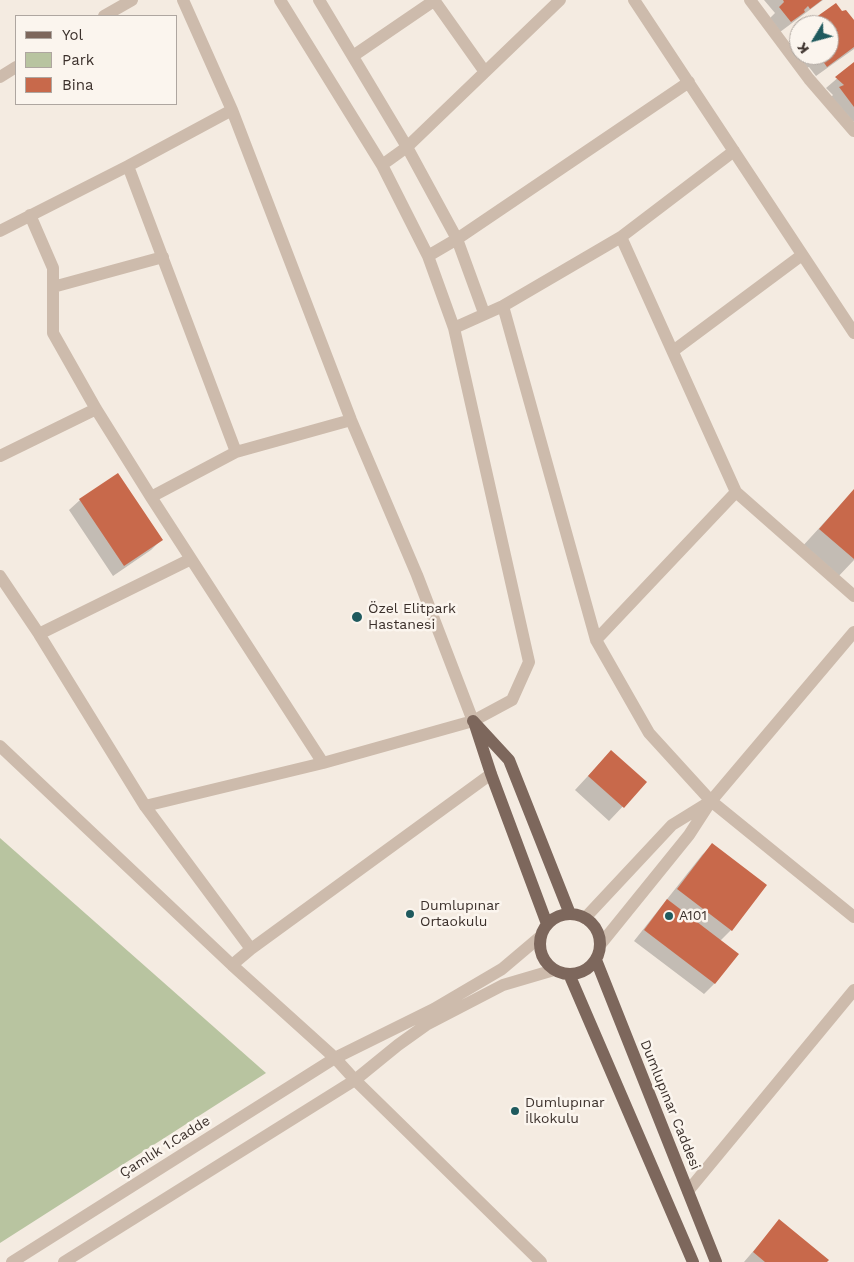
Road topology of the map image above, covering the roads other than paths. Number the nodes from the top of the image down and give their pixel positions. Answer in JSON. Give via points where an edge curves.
{"nodes":[{"id":1,"x":132,"y":0,"type":"edge"},
{"id":2,"x":183,"y":0,"type":"edge"},
{"id":3,"x":280,"y":0,"type":"edge"},
{"id":4,"x":319,"y":0,"type":"edge"},
{"id":5,"x":434,"y":0,"type":"edge"},
{"id":6,"x":560,"y":0,"type":"edge"},
{"id":7,"x":634,"y":0,"type":"edge"},
{"id":8,"x":750,"y":0,"type":"edge"},
{"id":9,"x":106,"y":15,"type":"edge"},
{"id":10,"x":353,"y":56,"type":"junction"},
{"id":11,"x":15,"y":68,"type":"edge"},
{"id":12,"x":484,"y":72,"type":"junction"},
{"id":13,"x":0,"y":77,"type":"edge"},
{"id":14,"x":689,"y":82,"type":"junction"},
{"id":15,"x":232,"y":110,"type":"junction"},
{"id":16,"x":854,"y":131,"type":"edge"},
{"id":17,"x":407,"y":147,"type":"junction"},
{"id":18,"x":734,"y":151,"type":"junction"},
{"id":19,"x":382,"y":165,"type":"junction"},
{"id":20,"x":128,"y":166,"type":"junction"},
{"id":21,"x":30,"y":215,"type":"junction"},
{"id":22,"x":0,"y":231,"type":"edge"},
{"id":23,"x":621,"y":237,"type":"junction"},
{"id":24,"x":457,"y":239,"type":"junction"},
{"id":25,"x":802,"y":255,"type":"junction"},
{"id":26,"x":428,"y":256,"type":"junction"},
{"id":27,"x":163,"y":257,"type":"junction"},
{"id":28,"x":53,"y":287,"type":"junction"},
{"id":29,"x":503,"y":306,"type":"junction"},
{"id":30,"x":484,"y":313,"type":"junction"},
{"id":31,"x":454,"y":328,"type":"junction"},
{"id":32,"x":853,"y":330,"type":"edge"},
{"id":33,"x":673,"y":352,"type":"junction"},
{"id":34,"x":96,"y":409,"type":"junction"},
{"id":35,"x":351,"y":420,"type":"junction"},
{"id":36,"x":236,"y":452,"type":"junction"},
{"id":37,"x":0,"y":456,"type":"edge"},
{"id":38,"x":736,"y":492,"type":"junction"},
{"id":39,"x":151,"y":497,"type":"junction"},
{"id":40,"x":191,"y":559,"type":"junction"},
{"id":41,"x":0,"y":576,"type":"edge"},
{"id":42,"x":854,"y":596,"type":"edge"},
{"id":43,"x":854,"y":632,"type":"edge"},
{"id":44,"x":39,"y":634,"type":"junction"},
{"id":45,"x":596,"y":640,"type":"junction"},
{"id":46,"x":473,"y":721,"type":"junction"},
{"id":47,"x":0,"y":746,"type":"edge"},
{"id":48,"x":323,"y":763,"type":"junction"},
{"id":49,"x":491,"y":774,"type":"junction"},
{"id":50,"x":710,"y":801,"type":"junction"},
{"id":51,"x":145,"y":806,"type":"junction"},
{"id":52,"x":570,"y":914,"type":"junction"},
{"id":53,"x":854,"y":917,"type":"edge"},
{"id":54,"x":585,"y":918,"type":"junction"},
{"id":55,"x":547,"y":924,"type":"junction"},
{"id":56,"x":541,"y":936,"type":"junction"},
{"id":57,"x":600,"y":945,"type":"junction"},
{"id":58,"x":251,"y":949,"type":"junction"},
{"id":59,"x":596,"y":960,"type":"junction"},
{"id":60,"x":232,"y":965,"type":"junction"},
{"id":61,"x":554,"y":970,"type":"junction"},
{"id":62,"x":569,"y":974,"type":"junction"},
{"id":63,"x":854,"y":990,"type":"edge"},
{"id":64,"x":335,"y":1058,"type":"junction"},
{"id":65,"x":355,"y":1080,"type":"junction"},
{"id":66,"x":688,"y":1191,"type":"junction"},
{"id":67,"x":12,"y":1262,"type":"edge"},
{"id":68,"x":64,"y":1262,"type":"edge"},
{"id":69,"x":541,"y":1262,"type":"edge"},
{"id":70,"x":693,"y":1262,"type":"edge"},
{"id":71,"x":716,"y":1262,"type":"edge"}],
"edges":[{"from":1,"to":9,"type":"street"},
{"from":2,"to":15,"type":"street"},
{"from":3,"to":19,"type":"street"},
{"from":4,"to":10,"type":"street"},
{"from":5,"to":10,"type":"street"},
{"from":5,"to":12,"type":"street"},
{"from":6,"to":12,"type":"street"},
{"from":7,"to":14,"type":"street"},
{"from":8,"to":16,"type":"street","via":[[809,79]]},
{"from":10,"to":17,"type":"street"},
{"from":11,"to":13,"type":"street"},
{"from":12,"to":17,"type":"street"},
{"from":14,"to":18,"type":"street"},
{"from":14,"to":24,"type":"street"},
{"from":15,"to":20,"type":"street"},
{"from":15,"to":35,"type":"street"},
{"from":17,"to":19,"type":"street"},
{"from":17,"to":24,"type":"street"},
{"from":18,"to":23,"type":"street"},
{"from":18,"to":25,"type":"street"},
{"from":19,"to":26,"type":"street"},
{"from":20,"to":21,"type":"street"},
{"from":20,"to":27,"type":"street"},
{"from":21,"to":22,"type":"street"},
{"from":21,"to":28,"type":"street","via":[[53,268]]},
{"from":23,"to":29,"type":"street"},
{"from":23,"to":33,"type":"street"},
{"from":24,"to":26,"type":"street"},
{"from":24,"to":30,"type":"street"},
{"from":25,"to":32,"type":"street"},
{"from":25,"to":33,"type":"street"},
{"from":26,"to":31,"type":"street"},
{"from":27,"to":28,"type":"street"},
{"from":27,"to":36,"type":"street"},
{"from":28,"to":34,"type":"street","via":[[53,333]]},
{"from":29,"to":30,"type":"street"},
{"from":29,"to":45,"type":"street"},
{"from":30,"to":31,"type":"street"},
{"from":31,"to":46,"type":"street","via":[[529,662],[512,700]]},
{"from":33,"to":38,"type":"street"},
{"from":34,"to":37,"type":"street"},
{"from":34,"to":39,"type":"street"},
{"from":35,"to":36,"type":"street"},
{"from":35,"to":46,"type":"street","via":[[417,575]]},
{"from":36,"to":39,"type":"street"},
{"from":38,"to":42,"type":"street"},
{"from":38,"to":45,"type":"street"},
{"from":39,"to":40,"type":"street"},
{"from":40,"to":44,"type":"street"},
{"from":40,"to":48,"type":"street"},
{"from":41,"to":44,"type":"street"},
{"from":43,"to":50,"type":"street"},
{"from":44,"to":51,"type":"street"},
{"from":45,"to":50,"type":"street","via":[[649,733]]},
{"from":46,"to":48,"type":"street"},
{"from":46,"to":49,"type":"main road"},
{"from":46,"to":52,"type":"main road","via":[[509,760]]},
{"from":47,"to":60,"type":"street"},
{"from":48,"to":51,"type":"street"},
{"from":49,"to":55,"type":"main road"},
{"from":49,"to":58,"type":"street"},
{"from":50,"to":53,"type":"street"},
{"from":50,"to":54,"type":"street","via":[[672,825]]},
{"from":50,"to":57,"type":"street","via":[[689,835]]},
{"from":51,"to":58,"type":"street"},
{"from":52,"to":54,"type":"main road"},
{"from":52,"to":55,"type":"main road"},
{"from":54,"to":57,"type":"main road","via":[[596,930]]},
{"from":55,"to":56,"type":"main road"},
{"from":56,"to":61,"type":"main road","via":[[540,948],[545,961]]},
{"from":56,"to":64,"type":"street","name":"Çamlık 1.Cadde","via":[[502,970],[434,1009]]},
{"from":57,"to":59,"type":"main road"},
{"from":58,"to":60,"type":"street"},
{"from":59,"to":62,"type":"main road","via":[[584,971]]},
{"from":59,"to":66,"type":"main road","name":"Dumlupınar Caddesi"},
{"from":60,"to":64,"type":"street"},
{"from":61,"to":62,"type":"main road"},
{"from":61,"to":65,"type":"street","via":[[503,985],[426,1025]]},
{"from":62,"to":70,"type":"main road"},
{"from":63,"to":66,"type":"street"},
{"from":64,"to":65,"type":"street"},
{"from":64,"to":67,"type":"street","name":"Çamlık 1.Cadde"},
{"from":65,"to":68,"type":"street"},
{"from":65,"to":69,"type":"street"},
{"from":66,"to":71,"type":"main road","name":"Dumlupınar Caddesi"}]}
